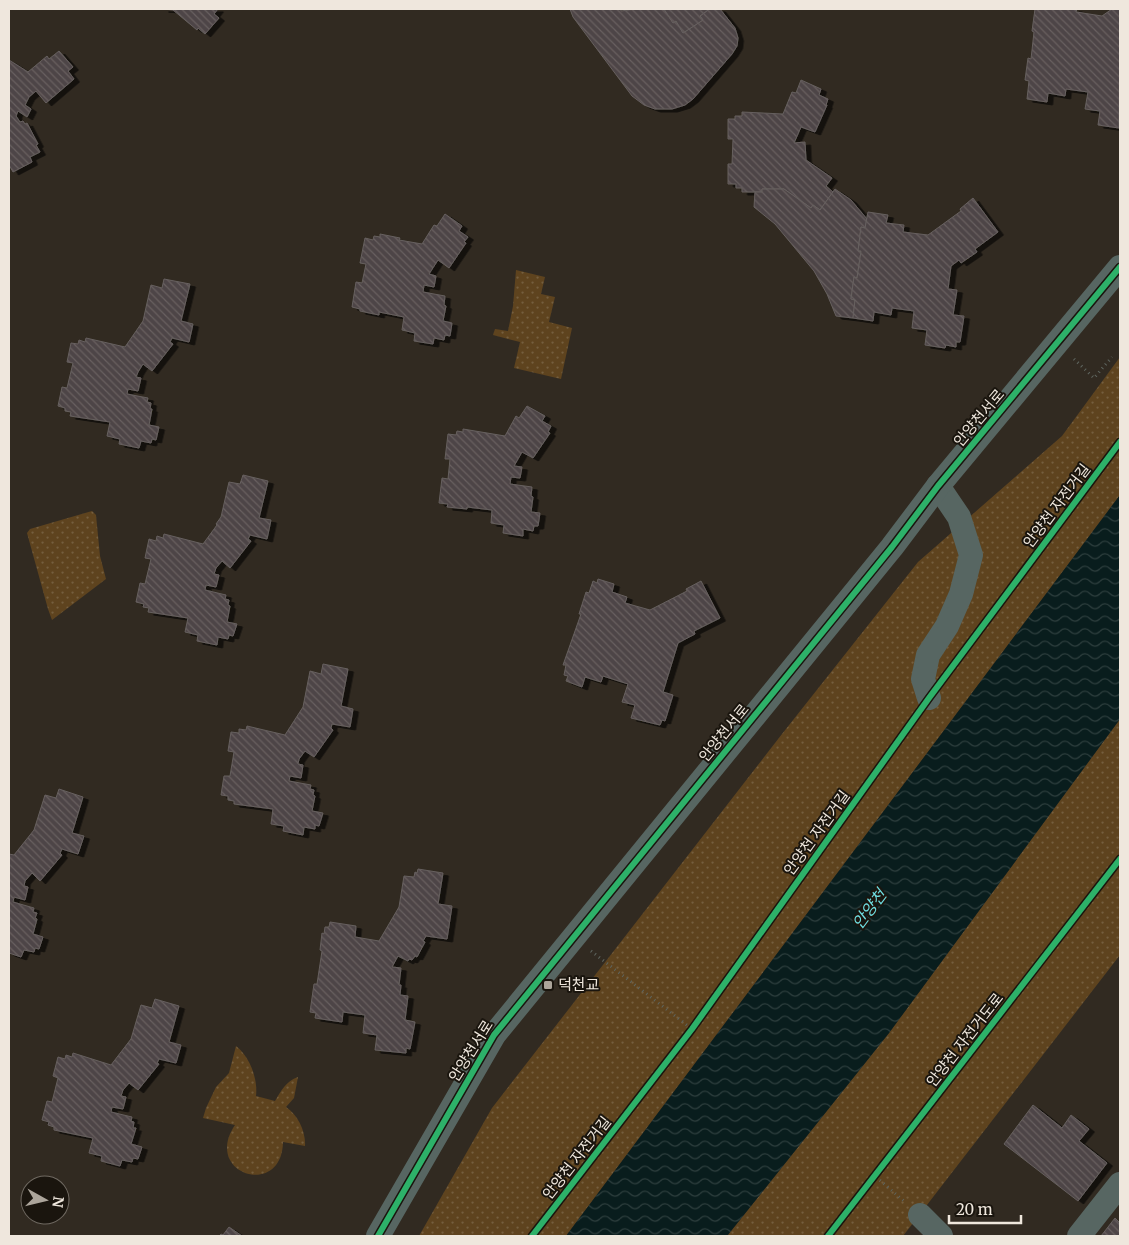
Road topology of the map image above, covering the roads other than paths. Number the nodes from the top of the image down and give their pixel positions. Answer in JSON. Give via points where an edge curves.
{"nodes":[{"id":1,"x":1120,"y":267,"type":"edge"},
{"id":2,"x":938,"y":486,"type":"junction"},
{"id":3,"x":929,"y":698,"type":"dead end"},
{"id":4,"x":1118,"y":1190,"type":"edge"},
{"id":5,"x":920,"y":1215,"type":"road end"},
{"id":6,"x":378,"y":1236,"type":"edge"},
{"id":7,"x":941,"y":1236,"type":"edge"},
{"id":8,"x":1079,"y":1236,"type":"edge"}],
"edges":[{"from":1,"to":2,"type":"street","name":"안양천서로"},
{"from":2,"to":3,"type":"street","via":[[959,517],[971,554],[961,594],[947,626],[928,655],[923,679]]},
{"from":2,"to":6,"type":"street","name":"안양천서로","via":[[494,1035]]},
{"from":4,"to":8,"type":"street"},
{"from":5,"to":7,"type":"street"}]}
